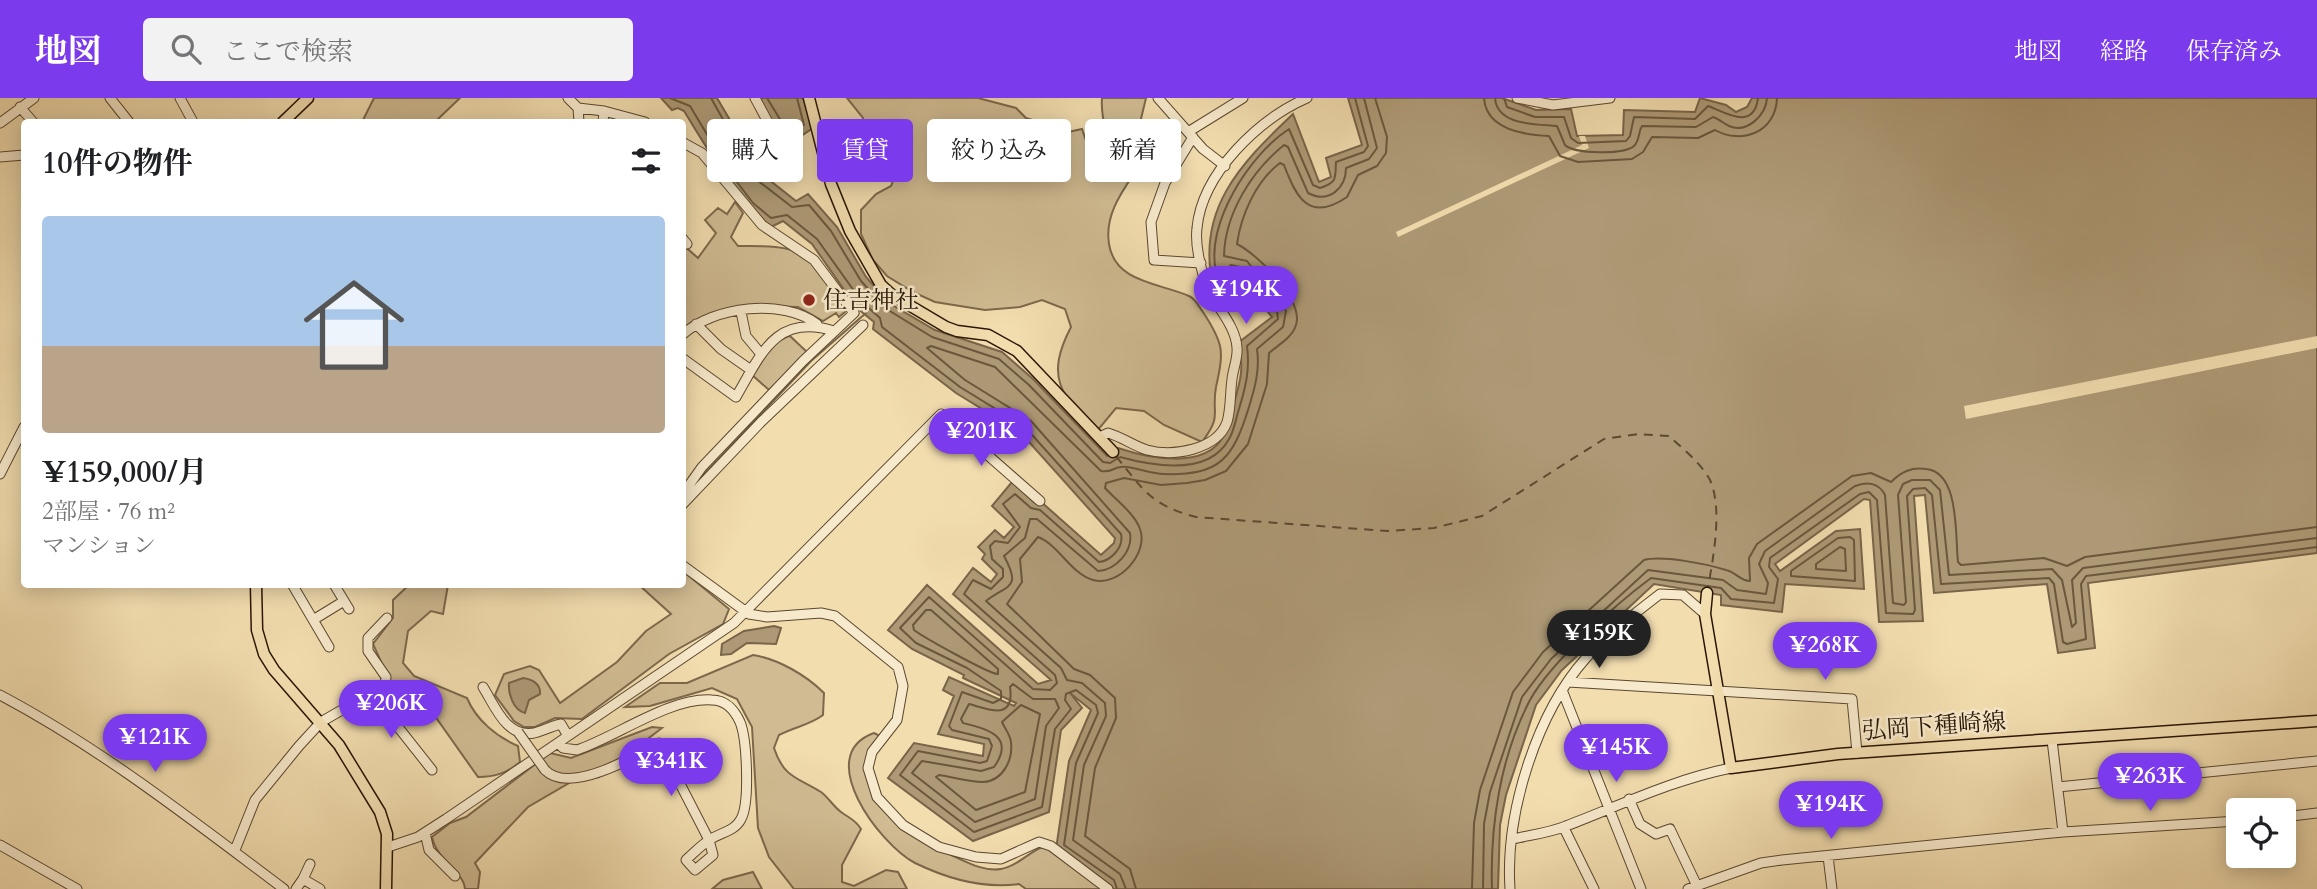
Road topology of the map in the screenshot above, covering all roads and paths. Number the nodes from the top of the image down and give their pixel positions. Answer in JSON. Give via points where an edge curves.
{"nodes":[{"id":1,"x":34,"y":98,"type":"edge"},
{"id":2,"x":180,"y":98,"type":"edge"},
{"id":3,"x":308,"y":98,"type":"edge"},
{"id":4,"x":568,"y":98,"type":"edge"},
{"id":5,"x":755,"y":98,"type":"edge"},
{"id":6,"x":809,"y":98,"type":"edge"},
{"id":7,"x":1158,"y":98,"type":"edge"},
{"id":8,"x":1242,"y":98,"type":"edge"},
{"id":9,"x":1517,"y":98,"type":"edge"},
{"id":10,"x":1610,"y":98,"type":"edge"},
{"id":11,"x":1303,"y":99,"type":"edge"},
{"id":12,"x":115,"y":100,"type":"edge"},
{"id":13,"x":1529,"y":100,"type":"edge"},
{"id":14,"x":1555,"y":102,"type":"edge"},
{"id":15,"x":20,"y":107,"type":"junction"},
{"id":16,"x":578,"y":108,"type":"junction"},
{"id":17,"x":604,"y":111,"type":"junction"},
{"id":18,"x":30,"y":119,"type":"edge"},
{"id":19,"x":126,"y":119,"type":"edge"},
{"id":20,"x":191,"y":119,"type":"edge"},
{"id":21,"x":286,"y":119,"type":"edge"},
{"id":22,"x":579,"y":119,"type":"edge"},
{"id":23,"x":603,"y":119,"type":"edge"},
{"id":24,"x":634,"y":119,"type":"edge"},
{"id":25,"x":766,"y":119,"type":"edge"},
{"id":26,"x":0,"y":123,"type":"edge"},
{"id":27,"x":1190,"y":134,"type":"junction"},
{"id":28,"x":686,"y":144,"type":"edge"},
{"id":29,"x":21,"y":155,"type":"edge"},
{"id":30,"x":0,"y":157,"type":"edge"},
{"id":31,"x":1225,"y":166,"type":"junction"},
{"id":32,"x":1201,"y":263,"type":"junction"},
{"id":33,"x":741,"y":312,"type":"junction"},
{"id":34,"x":696,"y":324,"type":"junction"},
{"id":35,"x":863,"y":325,"type":"dead end"},
{"id":36,"x":821,"y":327,"type":"junction"},
{"id":37,"x":834,"y":331,"type":"junction"},
{"id":38,"x":686,"y":332,"type":"edge"},
{"id":39,"x":761,"y":354,"type":"junction"},
{"id":40,"x":686,"y":361,"type":"edge"},
{"id":41,"x":751,"y":370,"type":"junction"},
{"id":42,"x":21,"y":433,"type":"edge"},
{"id":43,"x":1099,"y":437,"type":"junction"},
{"id":44,"x":1113,"y":452,"type":"dead end"},
{"id":45,"x":0,"y":474,"type":"edge"},
{"id":46,"x":686,"y":489,"type":"edge"},
{"id":47,"x":1040,"y":500,"type":"dead end"},
{"id":48,"x":686,"y":501,"type":"edge"},
{"id":49,"x":686,"y":568,"type":"edge"},
{"id":50,"x":256,"y":588,"type":"edge"},
{"id":51,"x":294,"y":588,"type":"edge"},
{"id":52,"x":336,"y":588,"type":"edge"},
{"id":53,"x":1707,"y":593,"type":"dead end"},
{"id":54,"x":744,"y":611,"type":"junction"},
{"id":55,"x":1705,"y":614,"type":"junction"},
{"id":56,"x":387,"y":618,"type":"dead end"},
{"id":57,"x":313,"y":620,"type":"junction"},
{"id":58,"x":329,"y":647,"type":"dead end"},
{"id":59,"x":1565,"y":686,"type":"junction"},
{"id":60,"x":483,"y":687,"type":"dead end"},
{"id":61,"x":1719,"y":690,"type":"junction"},
{"id":62,"x":372,"y":694,"type":"junction"},
{"id":63,"x":0,"y":695,"type":"edge"},
{"id":64,"x":2317,"y":721,"type":"edge"},
{"id":65,"x":321,"y":722,"type":"junction"},
{"id":66,"x":517,"y":732,"type":"junction"},
{"id":67,"x":568,"y":736,"type":"junction"},
{"id":68,"x":2052,"y":740,"type":"junction"},
{"id":69,"x":558,"y":743,"type":"junction"},
{"id":70,"x":1857,"y":753,"type":"junction"},
{"id":71,"x":2317,"y":761,"type":"edge"},
{"id":72,"x":1731,"y":768,"type":"junction"},
{"id":73,"x":432,"y":769,"type":"dead end"},
{"id":74,"x":2058,"y":787,"type":"junction"},
{"id":75,"x":1629,"y":799,"type":"junction"},
{"id":76,"x":1609,"y":807,"type":"junction"},
{"id":77,"x":2317,"y":813,"type":"edge"},
{"id":78,"x":2296,"y":816,"type":"edge"},
{"id":79,"x":2226,"y":822,"type":"edge"},
{"id":80,"x":1564,"y":828,"type":"junction"},
{"id":81,"x":2063,"y":832,"type":"junction"},
{"id":82,"x":425,"y":833,"type":"junction"},
{"id":83,"x":1513,"y":839,"type":"junction"},
{"id":84,"x":0,"y":845,"type":"edge"},
{"id":85,"x":388,"y":847,"type":"junction"},
{"id":86,"x":235,"y":850,"type":"junction"},
{"id":87,"x":1828,"y":856,"type":"junction"},
{"id":88,"x":310,"y":864,"type":"dead end"},
{"id":89,"x":455,"y":876,"type":"dead end"},
{"id":90,"x":303,"y":879,"type":"junction"},
{"id":91,"x":1693,"y":887,"type":"edge"},
{"id":92,"x":77,"y":889,"type":"edge"},
{"id":93,"x":284,"y":889,"type":"edge"},
{"id":94,"x":296,"y":889,"type":"edge"},
{"id":95,"x":320,"y":889,"type":"edge"},
{"id":96,"x":386,"y":889,"type":"edge"},
{"id":97,"x":1108,"y":889,"type":"edge"},
{"id":98,"x":1510,"y":889,"type":"edge"},
{"id":99,"x":1594,"y":889,"type":"edge"},
{"id":100,"x":1641,"y":889,"type":"edge"},
{"id":101,"x":1832,"y":889,"type":"edge"}],
"edges":[{"from":1,"to":15,"type":"street"},
{"from":2,"to":20,"type":"street"},
{"from":3,"to":21,"type":"main road"},
{"from":4,"to":16,"type":"street"},
{"from":5,"to":25,"type":"street"},
{"from":6,"to":43,"type":"main road","via":[[831,184],[850,231],[881,285],[946,327],[988,335],[1017,351]]},
{"from":7,"to":27,"type":"street"},
{"from":8,"to":27,"type":"street"},
{"from":9,"to":13,"type":"street"},
{"from":10,"to":14,"type":"street"},
{"from":11,"to":31,"type":"street","via":[[1258,128]]},
{"from":12,"to":19,"type":"street"},
{"from":13,"to":14,"type":"street"},
{"from":15,"to":18,"type":"street"},
{"from":15,"to":26,"type":"street"},
{"from":16,"to":17,"type":"street"},
{"from":16,"to":22,"type":"street"},
{"from":17,"to":23,"type":"street"},
{"from":17,"to":24,"type":"street"},
{"from":27,"to":31,"type":"street","via":[[1212,159]]},
{"from":27,"to":32,"type":"street","via":[[1164,183],[1150,233],[1154,260]]},
{"from":28,"to":37,"type":"street","via":[[702,153],[762,225],[821,268],[854,313]]},
{"from":29,"to":30,"type":"street"},
{"from":31,"to":32,"type":"street","via":[[1200,210],[1197,243]]},
{"from":32,"to":43,"type":"street","via":[[1211,296],[1237,349],[1227,421],[1221,433],[1198,447],[1171,452],[1148,450],[1108,433]]},
{"from":33,"to":34,"type":"street"},
{"from":33,"to":36,"type":"street","via":[[787,309]]},
{"from":33,"to":39,"type":"street","via":[[746,336]]},
{"from":34,"to":38,"type":"street"},
{"from":34,"to":41,"type":"street"},
{"from":35,"to":48,"type":"street"},
{"from":36,"to":37,"type":"street"},
{"from":36,"to":39,"type":"street","via":[[811,324],[779,335]]},
{"from":37,"to":46,"type":"street","via":[[702,467]]},
{"from":39,"to":41,"type":"street"},
{"from":40,"to":41,"type":"street","via":[[736,397]]},
{"from":42,"to":45,"type":"street"},
{"from":43,"to":44,"type":"main road"},
{"from":47,"to":54,"type":"street","via":[[941,414]]},
{"from":49,"to":54,"type":"street"},
{"from":50,"to":65,"type":"main road","via":[[257,631],[264,654]]},
{"from":51,"to":57,"type":"street"},
{"from":52,"to":57,"type":"street","via":[[346,605]]},
{"from":53,"to":55,"type":"main road"},
{"from":54,"to":67,"type":"street","via":[[734,623]]},
{"from":54,"to":97,"type":"street","via":[[767,617],[828,613],[898,667],[903,686],[897,720],[872,752],[868,768],[877,797],[909,830],[939,847],[976,857],[1001,859],[1039,842]]},
{"from":55,"to":59,"type":"street","via":[[1683,595],[1660,594],[1623,622]]},
{"from":55,"to":61,"type":"main road"},
{"from":56,"to":62,"type":"street","via":[[368,638],[368,651],[386,677],[384,685]]},
{"from":57,"to":58,"type":"street"},
{"from":59,"to":61,"type":"street"},
{"from":59,"to":76,"type":"street"},
{"from":59,"to":83,"type":"street","via":[[1521,786]]},
{"from":60,"to":66,"type":"street","via":[[505,723]]},
{"from":61,"to":70,"type":"street","via":[[1853,699]]},
{"from":61,"to":72,"type":"main road"},
{"from":62,"to":65,"type":"street"},
{"from":62,"to":73,"type":"street"},
{"from":63,"to":86,"type":"street","via":[[67,732]]},
{"from":64,"to":68,"type":"main road","name":"弘岡下種崎線"},
{"from":65,"to":85,"type":"main road","via":[[380,812]]},
{"from":65,"to":86,"type":"street","via":[[260,792]]},
{"from":66,"to":67,"type":"street","via":[[531,734],[561,724]]},
{"from":66,"to":69,"type":"street","bridge":true,"via":[[545,770],[559,779],[587,777],[659,743],[709,839],[733,829],[741,819],[745,803],[741,726],[723,702],[703,701],[659,712],[576,750]]},
{"from":67,"to":69,"type":"street"},
{"from":68,"to":70,"type":"main road","name":"弘岡下種崎線"},
{"from":68,"to":74,"type":"street"},
{"from":69,"to":82,"type":"street"},
{"from":70,"to":72,"type":"main road","name":"弘岡下種崎線"},
{"from":71,"to":74,"type":"street"},
{"from":72,"to":75,"type":"street"},
{"from":74,"to":81,"type":"street"},
{"from":75,"to":76,"type":"street"},
{"from":75,"to":91,"type":"street","via":[[1640,824],[1656,834],[1670,829]]},
{"from":76,"to":80,"type":"street"},
{"from":76,"to":100,"type":"street"},
{"from":77,"to":78,"type":"street"},
{"from":79,"to":81,"type":"street"},
{"from":80,"to":83,"type":"street"},
{"from":80,"to":99,"type":"street"},
{"from":81,"to":87,"type":"street"},
{"from":82,"to":85,"type":"street"},
{"from":82,"to":89,"type":"street","via":[[429,849]]},
{"from":83,"to":98,"type":"street"},
{"from":84,"to":92,"type":"street"},
{"from":85,"to":96,"type":"main road"},
{"from":86,"to":93,"type":"street"},
{"from":87,"to":91,"type":"street","via":[[1761,863]]},
{"from":87,"to":101,"type":"street"},
{"from":88,"to":90,"type":"street"},
{"from":90,"to":94,"type":"street"},
{"from":90,"to":95,"type":"street"}]}
